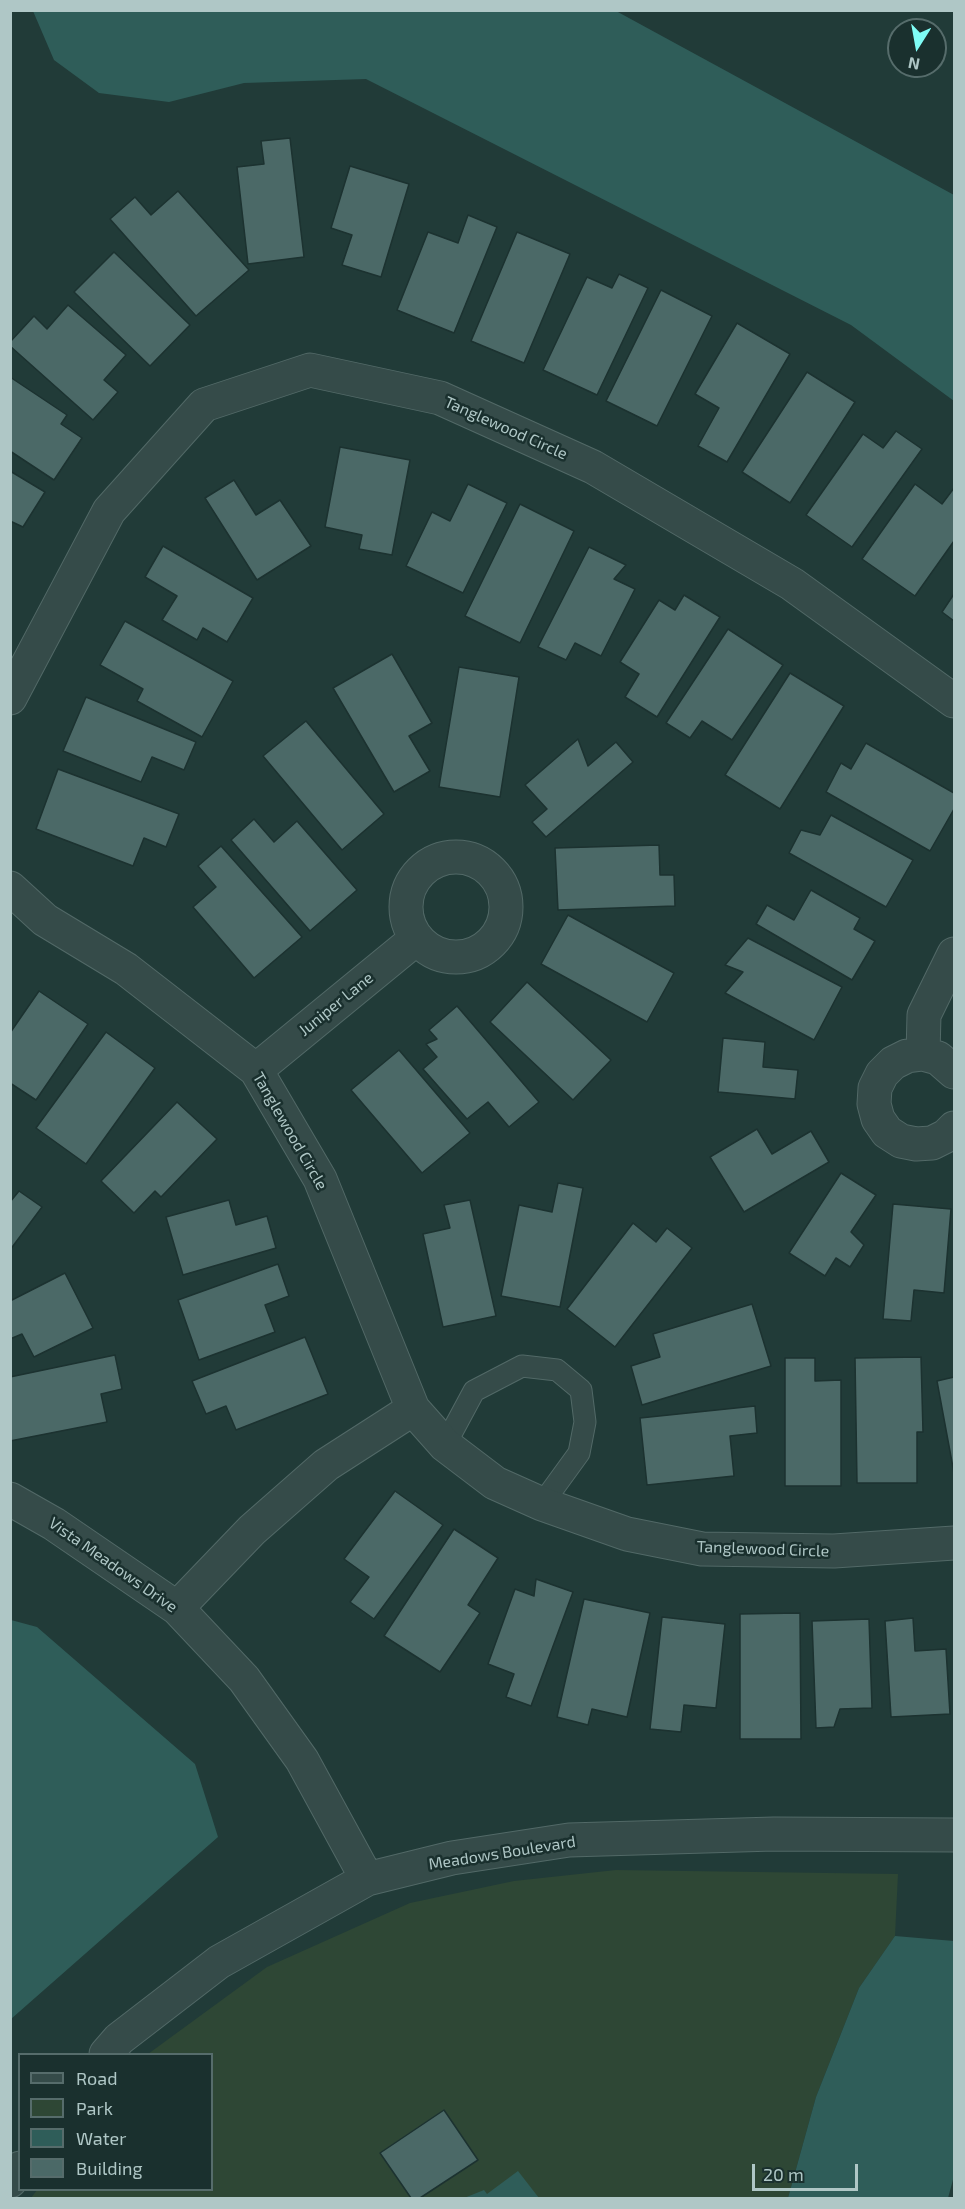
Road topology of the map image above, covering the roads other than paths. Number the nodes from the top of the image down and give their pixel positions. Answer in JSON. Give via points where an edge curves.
{"nodes":[{"id":1,"x":10,"y":698,"type":"edge"},
{"id":2,"x":954,"y":701,"type":"edge"},
{"id":3,"x":10,"y":888,"type":"edge"},
{"id":4,"x":417,"y":938,"type":"dead end"},
{"id":5,"x":954,"y":954,"type":"edge"},
{"id":6,"x":922,"y":1054,"type":"junction"},
{"id":7,"x":256,"y":1070,"type":"junction"},
{"id":8,"x":954,"y":1072,"type":"edge"},
{"id":9,"x":954,"y":1128,"type":"edge"},
{"id":10,"x":413,"y":1409,"type":"junction"},
{"id":11,"x":445,"y":1445,"type":"junction"},
{"id":12,"x":10,"y":1499,"type":"edge"},
{"id":13,"x":542,"y":1504,"type":"junction"},
{"id":14,"x":954,"y":1543,"type":"edge"},
{"id":15,"x":177,"y":1608,"type":"junction"},
{"id":16,"x":954,"y":1835,"type":"edge"},
{"id":17,"x":367,"y":1879,"type":"junction"},
{"id":18,"x":108,"y":2053,"type":"edge"}],
"edges":[{"from":1,"to":2,"type":"street","name":"Tanglewood Circle","via":[[109,511],[204,405],[310,370],[440,399],[592,467],[792,584]]},
{"from":3,"to":7,"type":"street","name":"Tanglewood Circle","via":[[45,920],[126,969]]},
{"from":4,"to":7,"type":"street","name":"Juniper Lane"},
{"from":5,"to":6,"type":"street","via":[[924,1015]]},
{"from":6,"to":8,"type":"street","via":[[938,1058]]},
{"from":6,"to":9,"type":"street","via":[[892,1063],[882,1074],[875,1088],[878,1119],[887,1132],[916,1144],[932,1143]]},
{"from":7,"to":10,"type":"street","name":"Tanglewood Circle","via":[[320,1179]]},
{"from":10,"to":11,"type":"street","name":"Tanglewood Circle"},
{"from":10,"to":15,"type":"street","via":[[326,1465],[252,1530]]},
{"from":11,"to":13,"type":"street","name":"Tanglewood Circle","via":[[495,1483]]},
{"from":11,"to":13,"type":"lane","via":[[474,1391],[522,1366],[557,1370],[581,1390],[585,1422],[579,1454]]},
{"from":12,"to":15,"type":"street","name":"Vista Meadows Drive","via":[[54,1524]]},
{"from":13,"to":14,"type":"street","name":"Tanglewood Circle","via":[[627,1534],[702,1549],[834,1551]]},
{"from":15,"to":17,"type":"street","name":"Vista Meadows Drive","via":[[244,1679],[302,1760]]},
{"from":16,"to":17,"type":"street","name":"Meadows Boulevard","via":[[774,1834],[569,1840],[452,1858]]},
{"from":17,"to":18,"type":"street","name":"Meadows Boulevard","via":[[219,1962],[119,2039]]}]}
